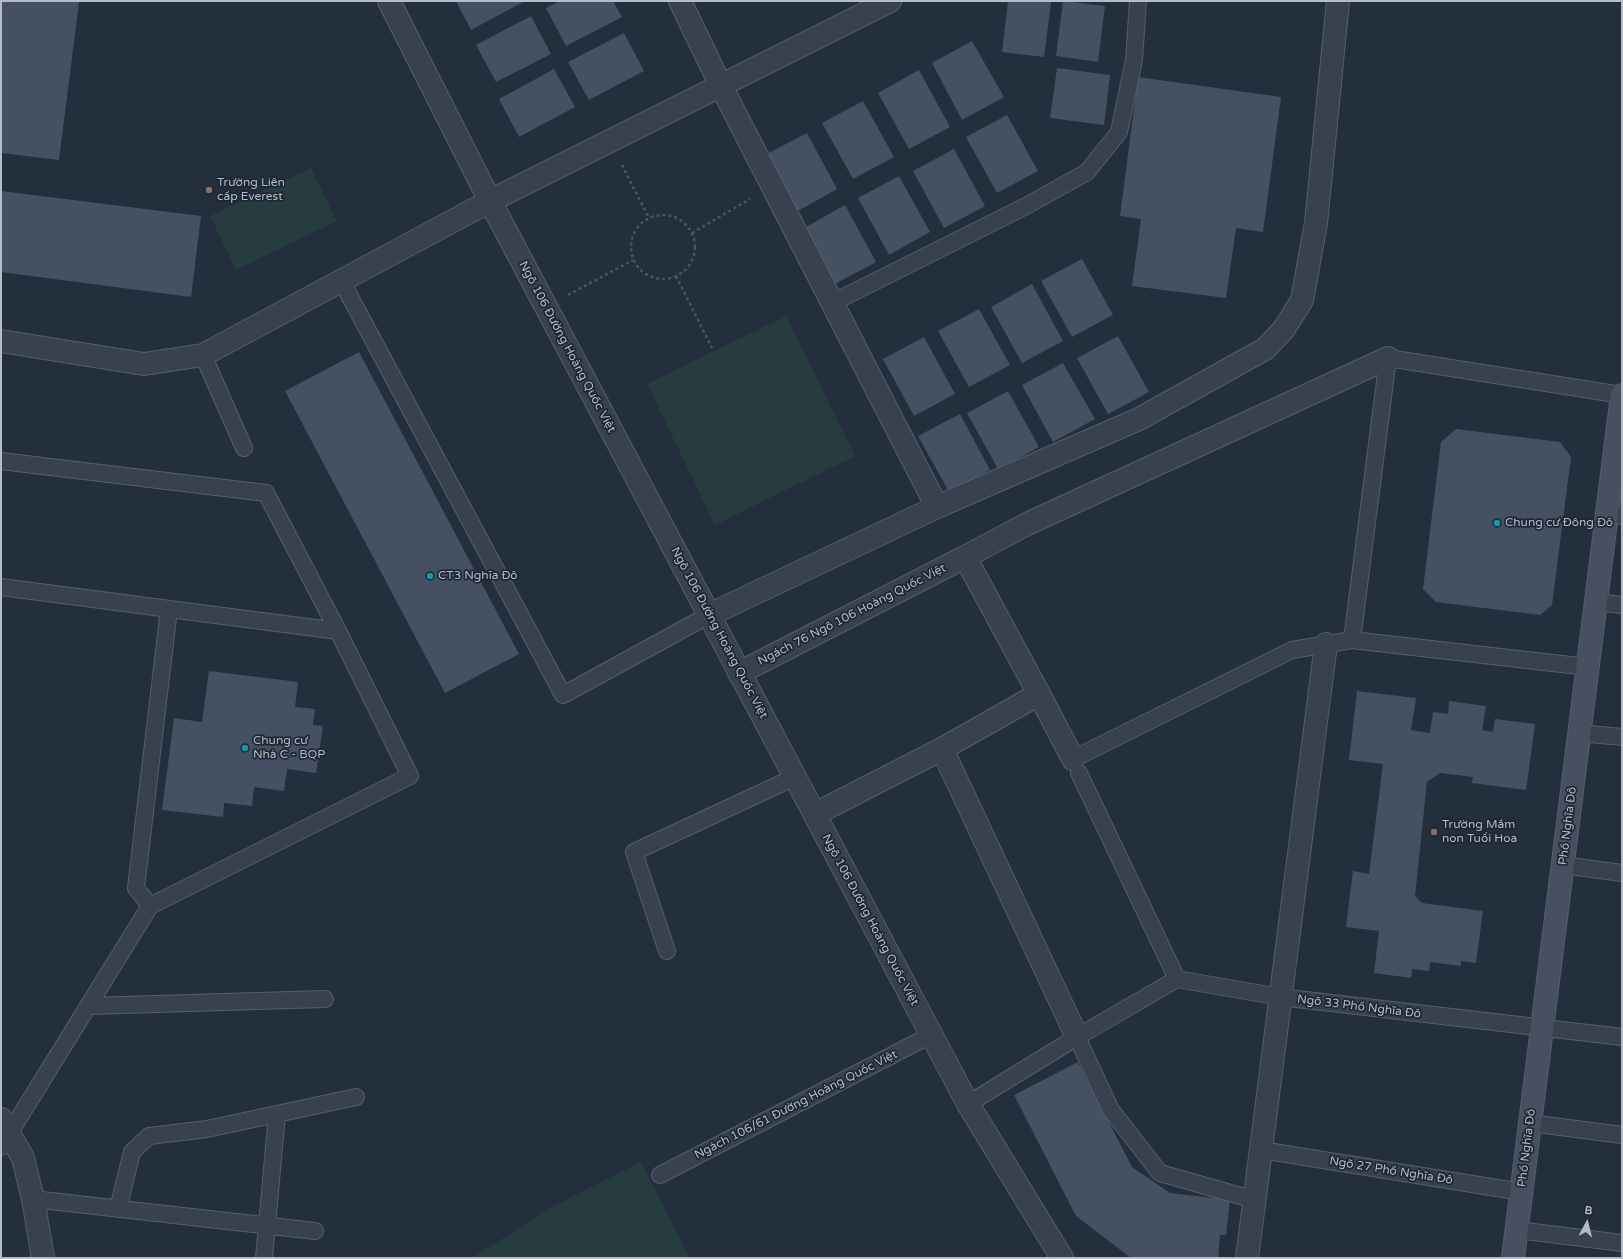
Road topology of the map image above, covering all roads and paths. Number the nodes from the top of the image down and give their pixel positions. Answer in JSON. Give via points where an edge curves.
{"nodes":[{"id":1,"x":389,"y":1,"type":"edge"},
{"id":2,"x":680,"y":1,"type":"edge"},
{"id":3,"x":890,"y":1,"type":"edge"},
{"id":4,"x":1138,"y":1,"type":"edge"},
{"id":5,"x":1338,"y":1,"type":"edge"},
{"id":6,"x":721,"y":86,"type":"junction"},
{"id":7,"x":610,"y":141,"type":"junction"},
{"id":8,"x":773,"y":186,"type":"junction"},
{"id":9,"x":490,"y":200,"type":"junction"},
{"id":10,"x":649,"y":218,"type":"junction"},
{"id":11,"x":692,"y":233,"type":"junction"},
{"id":12,"x":633,"y":260,"type":"junction"},
{"id":13,"x":676,"y":276,"type":"junction"},
{"id":14,"x":341,"y":280,"type":"junction"},
{"id":15,"x":832,"y":303,"type":"junction"},
{"id":16,"x":546,"y":306,"type":"junction"},
{"id":17,"x":1,"y":341,"type":"edge"},
{"id":18,"x":712,"y":348,"type":"dead end"},
{"id":19,"x":203,"y":355,"type":"junction"},
{"id":20,"x":1388,"y":358,"type":"junction"},
{"id":21,"x":1622,"y":395,"type":"edge"},
{"id":22,"x":244,"y":448,"type":"dead end"},
{"id":23,"x":1,"y":462,"type":"edge"},
{"id":24,"x":936,"y":507,"type":"junction"},
{"id":25,"x":1614,"y":515,"type":"edge"},
{"id":26,"x":965,"y":557,"type":"junction"},
{"id":27,"x":1,"y":587,"type":"edge"},
{"id":28,"x":1596,"y":602,"type":"junction"},
{"id":29,"x":1622,"y":605,"type":"edge"},
{"id":30,"x":169,"y":609,"type":"junction"},
{"id":31,"x":709,"y":615,"type":"junction"},
{"id":32,"x":338,"y":631,"type":"junction"},
{"id":33,"x":1352,"y":640,"type":"junction"},
{"id":34,"x":1326,"y":644,"type":"junction"},
{"id":35,"x":1588,"y":667,"type":"junction"},
{"id":36,"x":739,"y":672,"type":"junction"},
{"id":37,"x":1039,"y":694,"type":"junction"},
{"id":38,"x":1579,"y":733,"type":"junction"},
{"id":39,"x":1622,"y":737,"type":"edge"},
{"id":40,"x":942,"y":749,"type":"junction"},
{"id":41,"x":1076,"y":766,"type":"junction"},
{"id":42,"x":795,"y":778,"type":"junction"},
{"id":43,"x":814,"y":814,"type":"junction"},
{"id":44,"x":1563,"y":865,"type":"junction"},
{"id":45,"x":1622,"y":873,"type":"edge"},
{"id":46,"x":150,"y":906,"type":"junction"},
{"id":47,"x":667,"y":951,"type":"dead end"},
{"id":48,"x":1177,"y":979,"type":"junction"},
{"id":49,"x":1280,"y":997,"type":"junction"},
{"id":50,"x":325,"y":999,"type":"dead end"},
{"id":51,"x":89,"y":1006,"type":"junction"},
{"id":52,"x":1542,"y":1028,"type":"junction"},
{"id":53,"x":931,"y":1035,"type":"junction"},
{"id":54,"x":1077,"y":1037,"type":"junction"},
{"id":55,"x":1622,"y":1037,"type":"edge"},
{"id":56,"x":356,"y":1097,"type":"dead end"},
{"id":57,"x":968,"y":1104,"type":"junction"},
{"id":58,"x":277,"y":1114,"type":"junction"},
{"id":59,"x":1530,"y":1123,"type":"junction"},
{"id":60,"x":4,"y":1133,"type":"edge"},
{"id":61,"x":1622,"y":1135,"type":"edge"},
{"id":62,"x":1261,"y":1150,"type":"junction"},
{"id":63,"x":660,"y":1175,"type":"dead end"},
{"id":64,"x":1522,"y":1192,"type":"junction"},
{"id":65,"x":33,"y":1199,"type":"junction"},
{"id":66,"x":1255,"y":1200,"type":"junction"},
{"id":67,"x":118,"y":1209,"type":"junction"},
{"id":68,"x":266,"y":1225,"type":"junction"},
{"id":69,"x":1517,"y":1230,"type":"junction"},
{"id":70,"x":315,"y":1231,"type":"dead end"},
{"id":71,"x":1622,"y":1243,"type":"edge"},
{"id":72,"x":43,"y":1258,"type":"edge"},
{"id":73,"x":264,"y":1258,"type":"edge"},
{"id":74,"x":1062,"y":1258,"type":"edge"},
{"id":75,"x":1247,"y":1258,"type":"edge"},
{"id":76,"x":1514,"y":1258,"type":"edge"}],
"edges":[{"from":1,"to":9,"type":"street","name":"Ngõ 106 Đường Hoàng Quốc Việt"},
{"from":2,"to":6,"type":"street"},
{"from":3,"to":6,"type":"street"},
{"from":4,"to":15,"type":"lane","via":[[1134,60],[1119,132],[1087,172],[1026,206]]},
{"from":5,"to":24,"type":"street","via":[[1316,223],[1302,300],[1284,329],[1265,349],[1139,419]]},
{"from":6,"to":7,"type":"street"},
{"from":6,"to":8,"type":"street"},
{"from":7,"to":9,"type":"street"},
{"from":7,"to":10,"type":"path"},
{"from":8,"to":11,"type":"path"},
{"from":8,"to":15,"type":"street"},
{"from":9,"to":14,"type":"street"},
{"from":9,"to":16,"type":"street","name":"Ngõ 106 Đường Hoàng Quốc Việt"},
{"from":10,"to":11,"type":"path","via":[[666,215],[676,218],[686,224]]},
{"from":10,"to":12,"type":"path","via":[[636,228],[631,238]]},
{"from":11,"to":13,"type":"path","via":[[695,244],[694,256],[689,265]]},
{"from":12,"to":13,"type":"path","via":[[639,269],[649,276],[659,279]]},
{"from":12,"to":16,"type":"path"},
{"from":13,"to":18,"type":"path"},
{"from":14,"to":19,"type":"street"},
{"from":14,"to":31,"type":"lane","via":[[564,695]]},
{"from":15,"to":24,"type":"street"},
{"from":16,"to":31,"type":"street","name":"Ngõ 106 Đường Hoàng Quốc Việt"},
{"from":17,"to":19,"type":"street","via":[[144,364]]},
{"from":19,"to":22,"type":"lane"},
{"from":20,"to":21,"type":"lane"},
{"from":20,"to":26,"type":"street","name":"Ngách 76 Ngõ 106 Hoàng Quốc Việt","via":[[1028,524]]},
{"from":20,"to":33,"type":"lane"},
{"from":21,"to":25,"type":"street","name":"Phố Nghĩa Đô"},
{"from":23,"to":32,"type":"lane","via":[[266,493]]},
{"from":24,"to":31,"type":"street"},
{"from":25,"to":28,"type":"street","name":"Phố Nghĩa Đô"},
{"from":26,"to":36,"type":"street","name":"Ngách 76 Ngõ 106 Hoàng Quốc Việt"},
{"from":26,"to":37,"type":"street"},
{"from":27,"to":30,"type":"lane"},
{"from":28,"to":29,"type":"lane"},
{"from":28,"to":35,"type":"street","name":"Phố Nghĩa Đô"},
{"from":30,"to":32,"type":"lane"},
{"from":30,"to":46,"type":"lane","via":[[136,888]]},
{"from":31,"to":36,"type":"street","name":"Ngõ 106 Đường Hoàng Quốc Việt"},
{"from":32,"to":46,"type":"lane","via":[[410,776]]},
{"from":33,"to":34,"type":"lane"},
{"from":33,"to":35,"type":"lane"},
{"from":34,"to":41,"type":"lane","via":[[1292,650]]},
{"from":34,"to":49,"type":"street"},
{"from":35,"to":38,"type":"street","name":"Phố Nghĩa Đô"},
{"from":36,"to":42,"type":"street","name":"Ngõ 106 Đường Hoàng Quốc Việt"},
{"from":37,"to":40,"type":"street"},
{"from":37,"to":41,"type":"street"},
{"from":38,"to":39,"type":"lane"},
{"from":38,"to":44,"type":"street","name":"Phố Nghĩa Đô"},
{"from":40,"to":43,"type":"street"},
{"from":40,"to":54,"type":"street"},
{"from":41,"to":48,"type":"lane"},
{"from":42,"to":43,"type":"street","name":"Ngõ 106 Đường Hoàng Quốc Việt"},
{"from":42,"to":47,"type":"lane","via":[[634,852]]},
{"from":43,"to":53,"type":"street","name":"Ngõ 106 Đường Hoàng Quốc Việt"},
{"from":44,"to":45,"type":"lane"},
{"from":44,"to":52,"type":"street","name":"Phố Nghĩa Đô"},
{"from":46,"to":51,"type":"lane"},
{"from":48,"to":49,"type":"lane","name":"Ngõ 33 Phố Nghĩa Đô"},
{"from":48,"to":54,"type":"lane"},
{"from":49,"to":52,"type":"lane","name":"Ngõ 33 Phố Nghĩa Đô"},
{"from":49,"to":62,"type":"street"},
{"from":50,"to":51,"type":"lane"},
{"from":51,"to":60,"type":"lane"},
{"from":52,"to":55,"type":"lane","name":"Ngõ 33 Phố Nghĩa Đô"},
{"from":52,"to":59,"type":"street","name":"Phố Nghĩa Đô"},
{"from":53,"to":57,"type":"street","name":"Ngõ 106 Đường Hoàng Quốc Việt"},
{"from":53,"to":63,"type":"lane","name":"Ngách 106/61 Đường Hoàng Quốc Việt"},
{"from":54,"to":57,"type":"lane"},
{"from":54,"to":66,"type":"lane","via":[[1111,1110],[1160,1174]]},
{"from":56,"to":58,"type":"lane"},
{"from":57,"to":74,"type":"street","name":"Ngõ 106 Đường Hoàng Quốc Việt"},
{"from":58,"to":67,"type":"lane","via":[[207,1129],[149,1136],[132,1152]]},
{"from":58,"to":68,"type":"lane"},
{"from":59,"to":61,"type":"lane"},
{"from":59,"to":64,"type":"street","name":"Phố Nghĩa Đô"},
{"from":60,"to":65,"type":"street","via":[[23,1158]]},
{"from":62,"to":64,"type":"lane","name":"Ngõ 27 Phố Nghĩa Đô"},
{"from":62,"to":66,"type":"street"},
{"from":64,"to":69,"type":"street","name":"Phố Nghĩa Đô"},
{"from":65,"to":67,"type":"lane"},
{"from":65,"to":72,"type":"street"},
{"from":66,"to":75,"type":"street"},
{"from":67,"to":68,"type":"lane"},
{"from":68,"to":70,"type":"lane"},
{"from":68,"to":73,"type":"lane"},
{"from":69,"to":71,"type":"lane"},
{"from":69,"to":76,"type":"street","name":"Phố Nghĩa Đô"}]}
